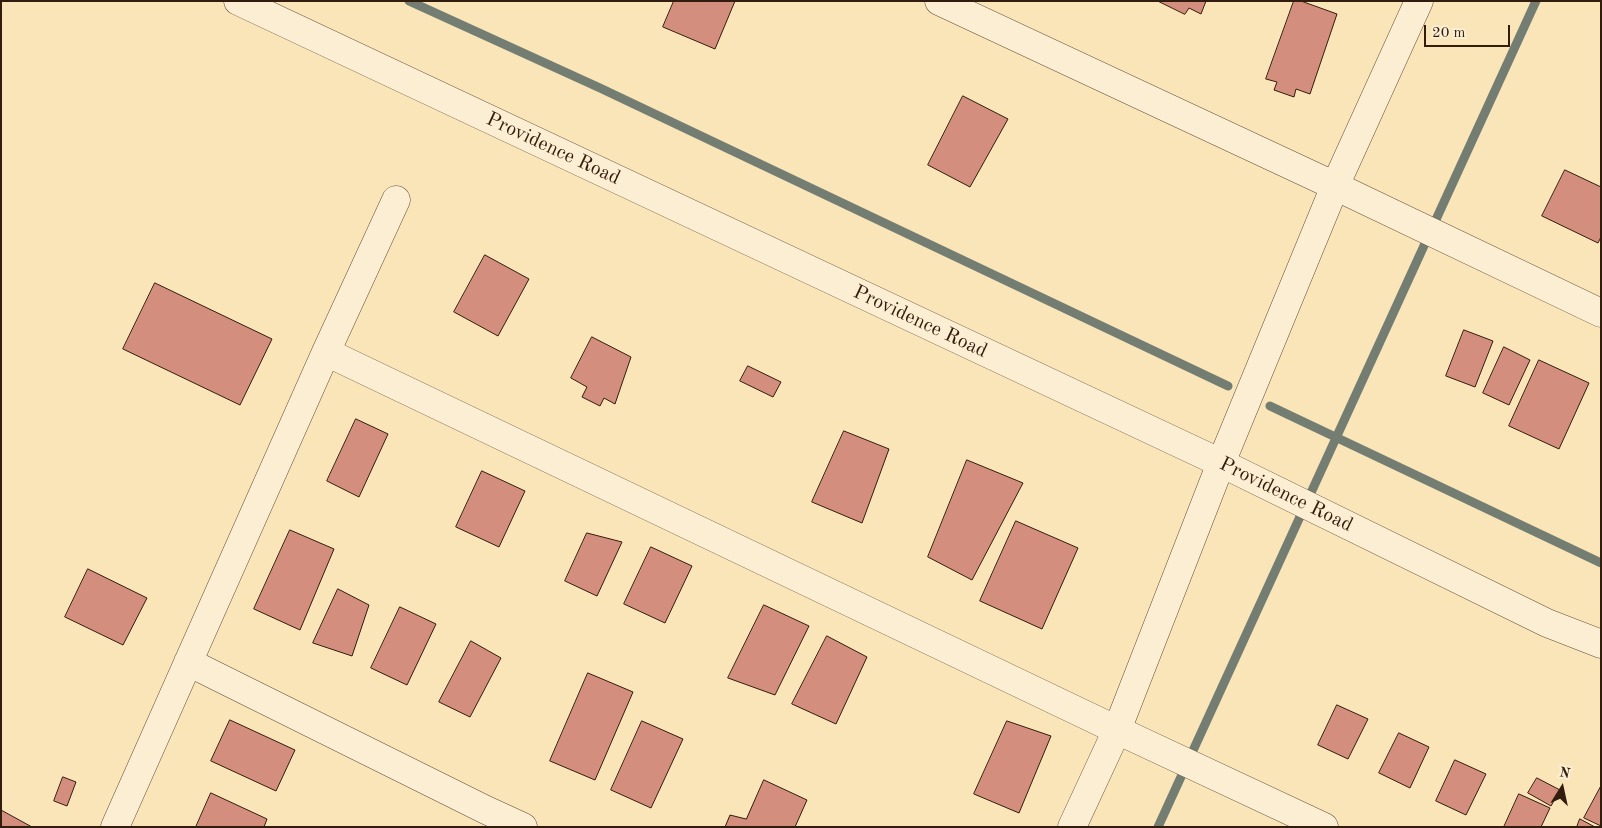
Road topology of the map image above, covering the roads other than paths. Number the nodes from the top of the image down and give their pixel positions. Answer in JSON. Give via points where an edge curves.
{"nodes":[{"id":1,"x":238,"y":1,"type":"edge"},
{"id":2,"x":939,"y":1,"type":"edge"},
{"id":3,"x":1419,"y":1,"type":"edge"},
{"id":4,"x":1335,"y":186,"type":"junction"},
{"id":5,"x":396,"y":200,"type":"dead end"},
{"id":6,"x":1601,"y":313,"type":"edge"},
{"id":7,"x":326,"y":352,"type":"junction"},
{"id":8,"x":1221,"y":463,"type":"junction"},
{"id":9,"x":1601,"y":644,"type":"edge"},
{"id":10,"x":188,"y":662,"type":"junction"},
{"id":11,"x":1117,"y":730,"type":"junction"},
{"id":12,"x":482,"y":818,"type":"edge"},
{"id":13,"x":115,"y":827,"type":"edge"},
{"id":14,"x":523,"y":827,"type":"edge"},
{"id":15,"x":1072,"y":827,"type":"edge"},
{"id":16,"x":1324,"y":827,"type":"edge"}],
"edges":[{"from":1,"to":8,"type":"street","name":"Providence Road"},
{"from":2,"to":4,"type":"street"},
{"from":3,"to":4,"type":"street"},
{"from":4,"to":6,"type":"street"},
{"from":4,"to":8,"type":"street"},
{"from":5,"to":7,"type":"street"},
{"from":7,"to":10,"type":"street"},
{"from":7,"to":11,"type":"street"},
{"from":8,"to":9,"type":"street","name":"Providence Road","via":[[1547,622]]},
{"from":8,"to":11,"type":"street"},
{"from":10,"to":12,"type":"street"},
{"from":10,"to":13,"type":"street"},
{"from":11,"to":15,"type":"street"},
{"from":11,"to":16,"type":"street"},
{"from":12,"to":14,"type":"street"}]}
